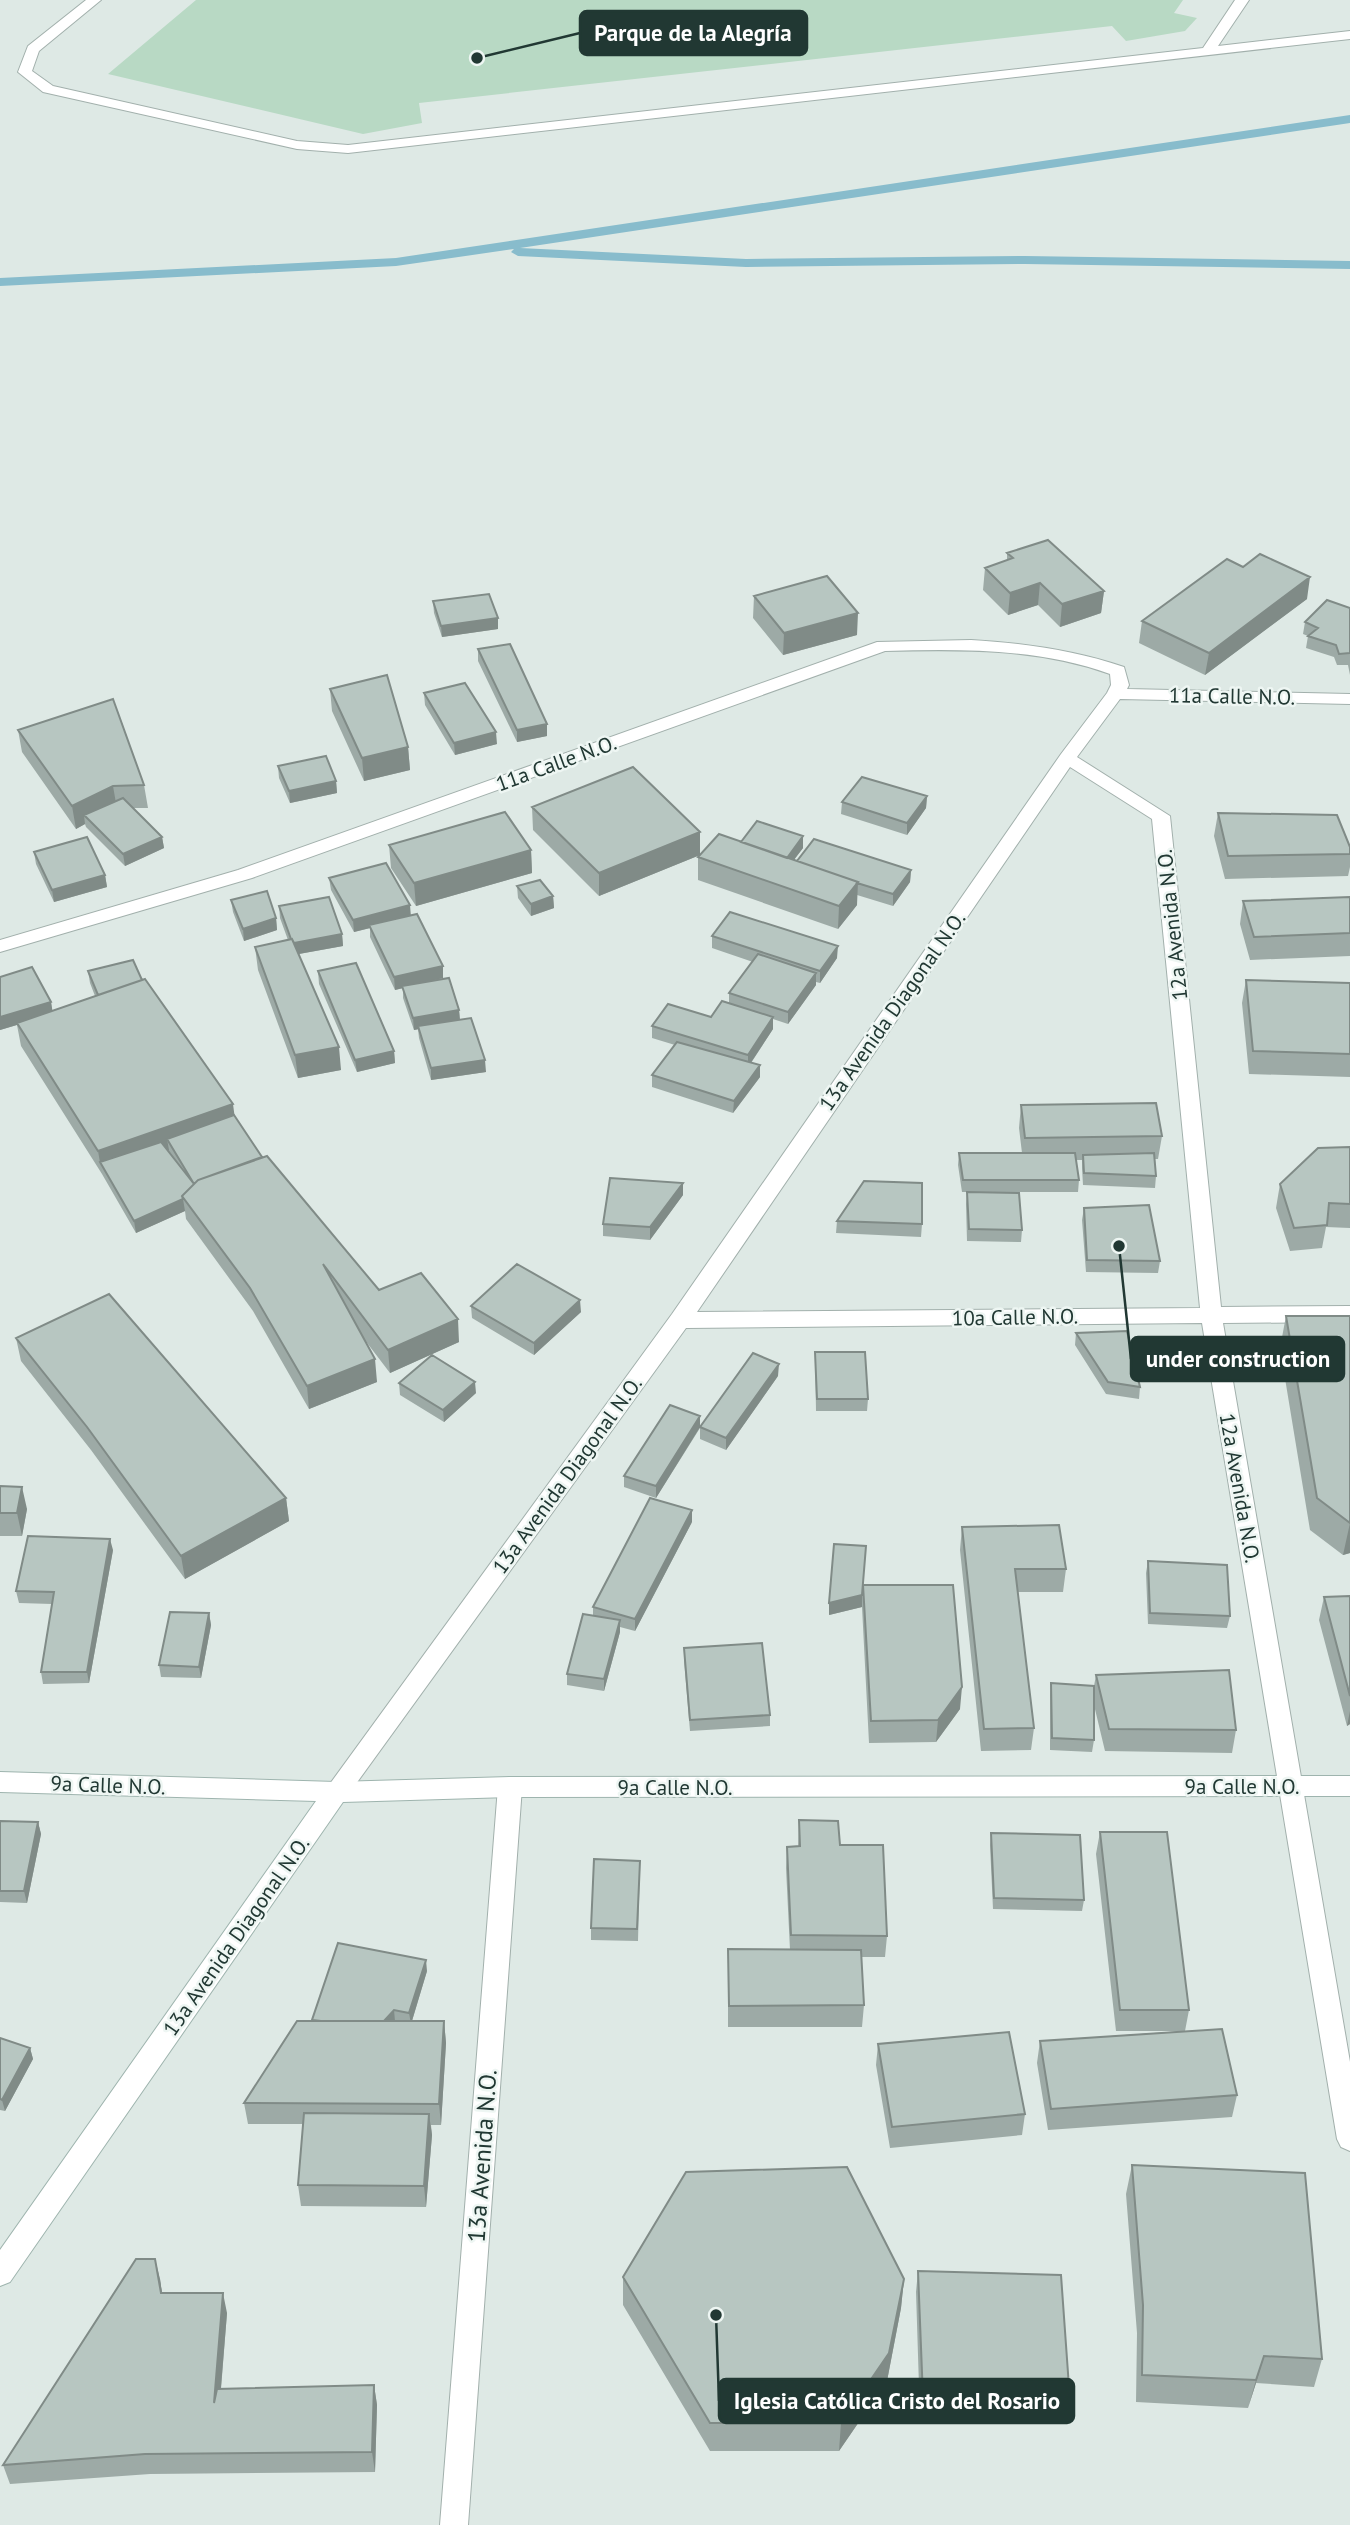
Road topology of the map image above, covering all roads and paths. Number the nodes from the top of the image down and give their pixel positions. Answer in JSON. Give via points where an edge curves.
{"nodes":[{"id":1,"x":94,"y":0,"type":"edge"},
{"id":2,"x":1242,"y":0,"type":"edge"},
{"id":3,"x":1350,"y":34,"type":"edge"},
{"id":4,"x":1207,"y":52,"type":"junction"},
{"id":5,"x":1118,"y":671,"type":"joint"},
{"id":6,"x":1115,"y":694,"type":"junction"},
{"id":7,"x":1350,"y":699,"type":"edge"},
{"id":8,"x":1067,"y":758,"type":"junction"},
{"id":9,"x":0,"y":946,"type":"edge"},
{"id":10,"x":1350,"y":1314,"type":"edge"},
{"id":11,"x":1211,"y":1315,"type":"junction"},
{"id":12,"x":680,"y":1320,"type":"junction"},
{"id":13,"x":0,"y":1782,"type":"edge"},
{"id":14,"x":1290,"y":1786,"type":"junction"},
{"id":15,"x":1350,"y":1786,"type":"edge"},
{"id":16,"x":510,"y":1787,"type":"junction"},
{"id":17,"x":337,"y":1792,"type":"junction"},
{"id":18,"x":1350,"y":2139,"type":"edge"},
{"id":19,"x":0,"y":2273,"type":"edge"},
{"id":20,"x":454,"y":2525,"type":"edge"}],
"edges":[{"from":1,"to":4,"type":"street","via":[[33,49],[25,72],[48,89],[297,145],[348,149]]},
{"from":2,"to":4,"type":"street"},
{"from":3,"to":4,"type":"street"},
{"from":5,"to":6,"type":"street","name":"13a Avenida Diagonal N.O.","via":[[1120,685]]},
{"from":5,"to":9,"type":"street","name":"11a Calle N.O.","via":[[1090,659],[1015,650],[950,644],[883,646],[245,874]]},
{"from":6,"to":7,"type":"street","name":"11a Calle N.O."},
{"from":6,"to":8,"type":"street","name":"13a Avenida Diagonal N.O."},
{"from":8,"to":11,"type":"street","name":"12a Avenida N.O.","via":[[1161,816]]},
{"from":8,"to":12,"type":"street","name":"13a Avenida Diagonal N.O."},
{"from":10,"to":11,"type":"street","name":"10a Calle N.O."},
{"from":11,"to":12,"type":"street","name":"10a Calle N.O."},
{"from":11,"to":14,"type":"street","name":"12a Avenida N.O."},
{"from":12,"to":17,"type":"street","name":"13a Avenida Diagonal N.O."},
{"from":13,"to":17,"type":"street","name":"9a Calle N.O."},
{"from":14,"to":15,"type":"street","name":"9a Calle N.O."},
{"from":14,"to":16,"type":"street","name":"9a Calle N.O."},
{"from":14,"to":18,"type":"street","name":"12a Avenida N.O."},
{"from":16,"to":17,"type":"street","name":"9a Calle N.O."},
{"from":16,"to":20,"type":"street","name":"13a Avenida N.O."},
{"from":17,"to":19,"type":"street","name":"13a Avenida Diagonal N.O."}]}
